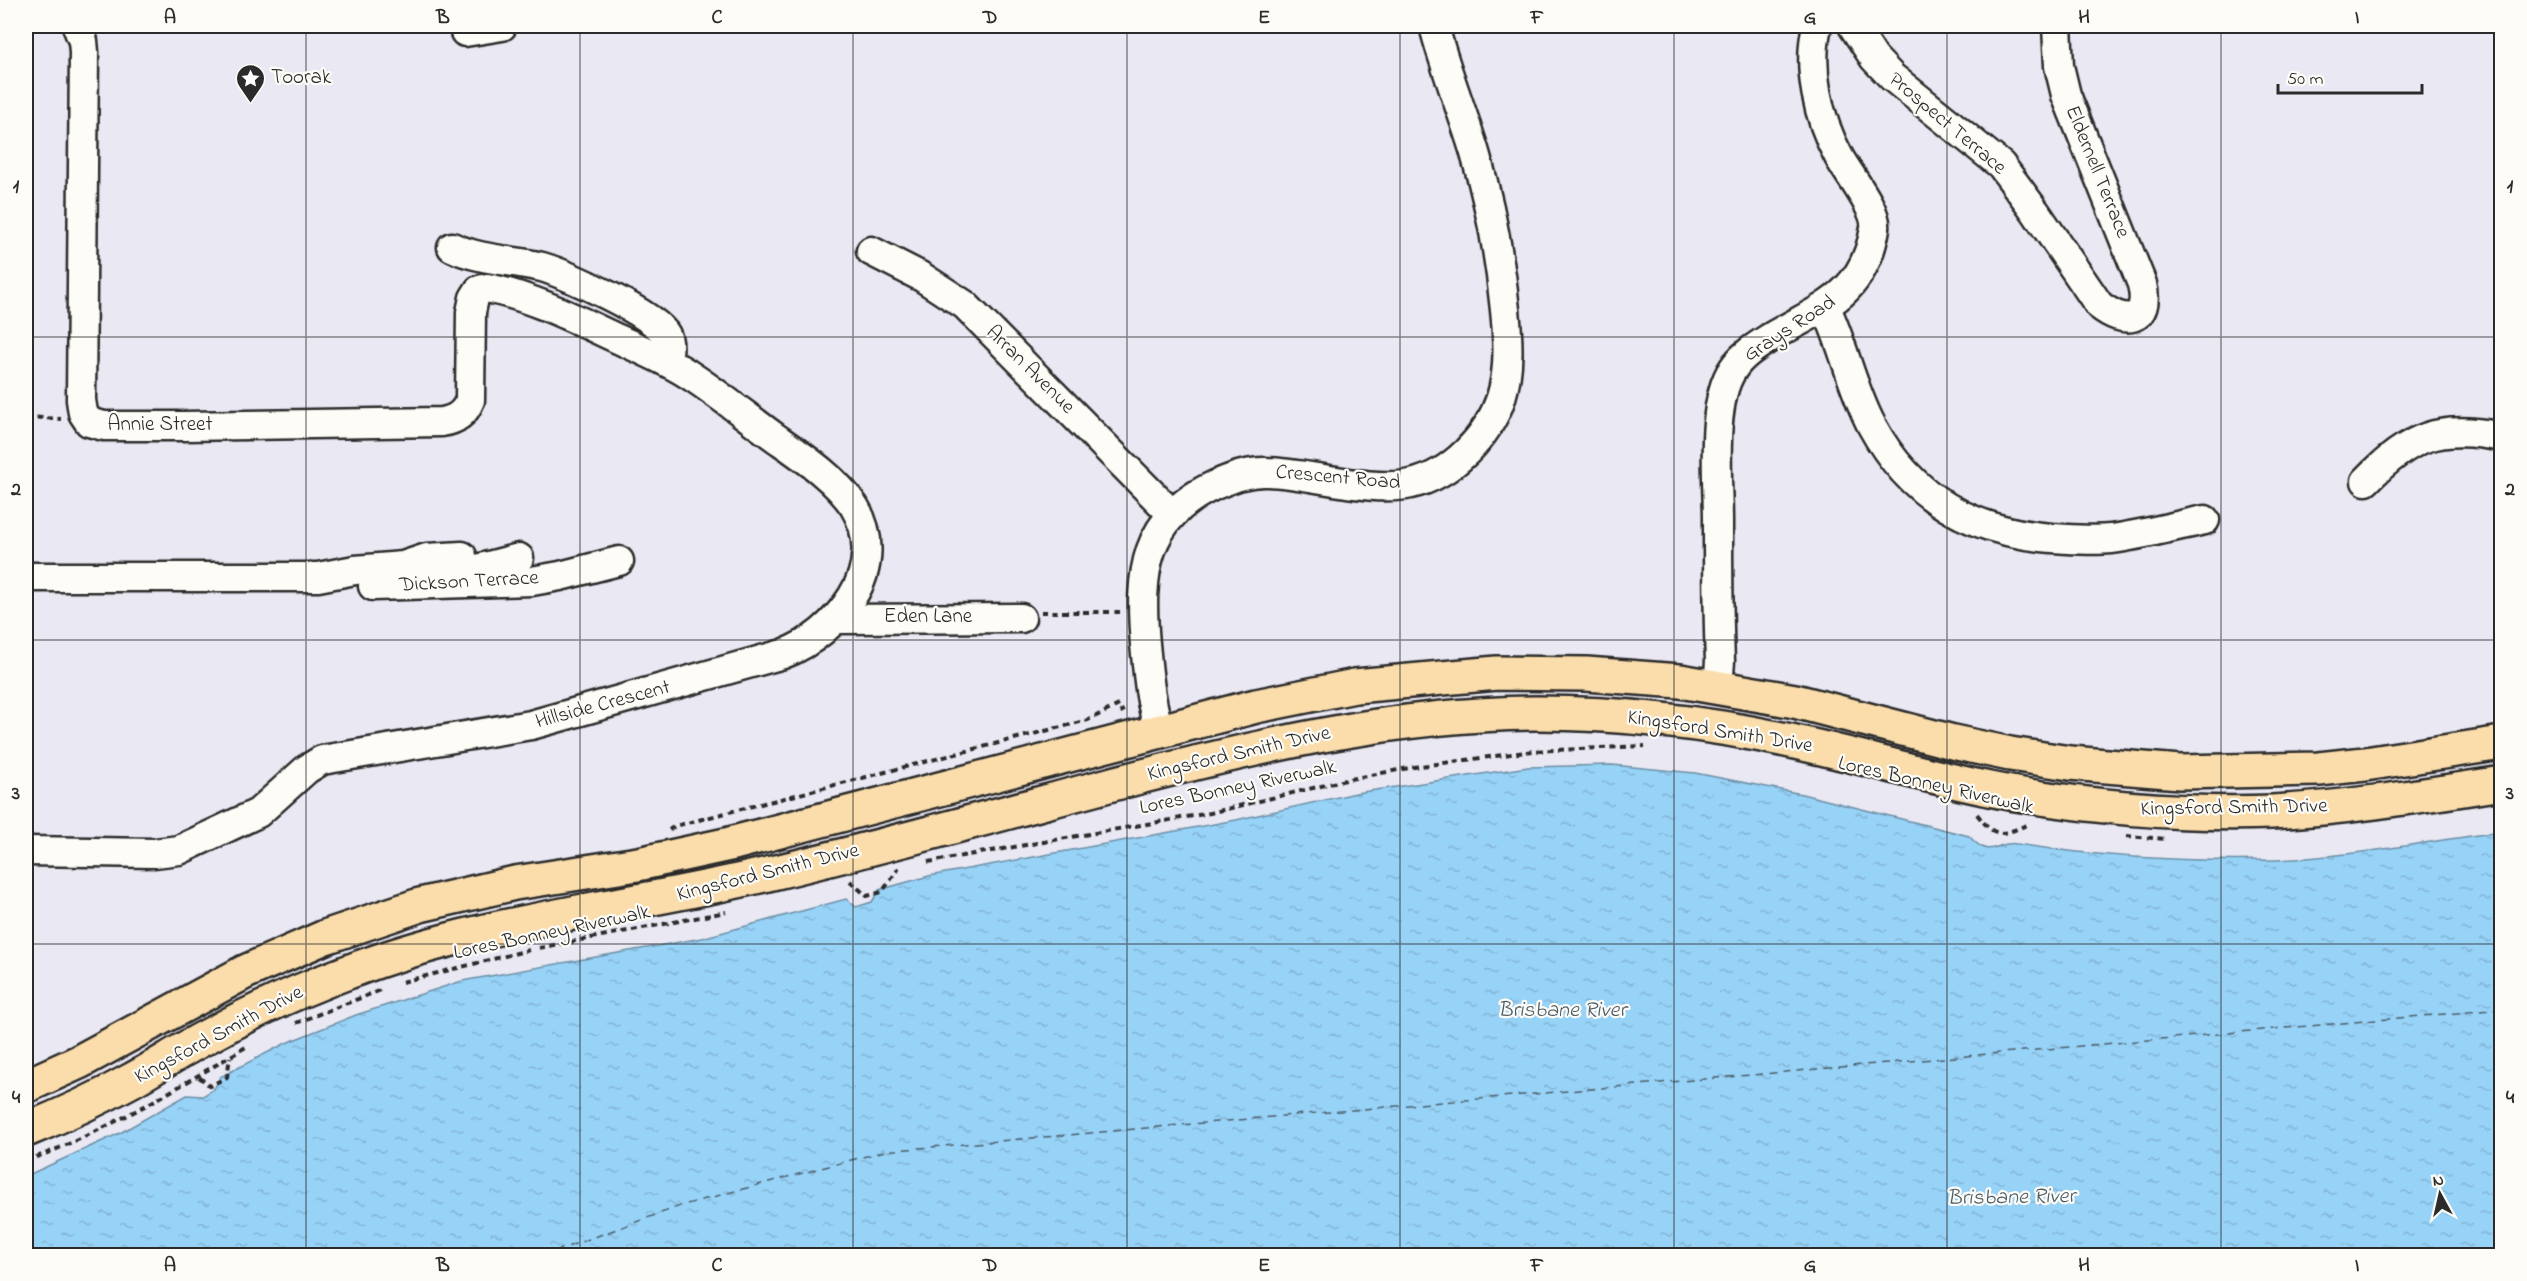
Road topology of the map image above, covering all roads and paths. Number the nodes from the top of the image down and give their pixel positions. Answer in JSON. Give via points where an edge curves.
{"nodes":[{"id":1,"x":77,"y":26,"type":"edge"},
{"id":2,"x":502,"y":26,"type":"edge"},
{"id":3,"x":1434,"y":26,"type":"edge"},
{"id":4,"x":1817,"y":26,"type":"edge"},
{"id":5,"x":1852,"y":26,"type":"edge"},
{"id":6,"x":2057,"y":26,"type":"edge"},
{"id":7,"x":465,"y":32,"type":"dead end"},
{"id":8,"x":452,"y":247,"type":"dead end"},
{"id":9,"x":870,"y":251,"type":"dead end"},
{"id":10,"x":481,"y":289,"type":"joint"},
{"id":11,"x":1826,"y":308,"type":"junction"},
{"id":12,"x":2139,"y":314,"type":"joint"},
{"id":13,"x":668,"y":362,"type":"junction"},
{"id":14,"x":84,"y":416,"type":"junction"},
{"id":15,"x":26,"y":417,"type":"edge"},
{"id":16,"x":2502,"y":437,"type":"edge"},
{"id":17,"x":2366,"y":481,"type":"dead end"},
{"id":18,"x":1172,"y":514,"type":"junction"},
{"id":19,"x":2205,"y":520,"type":"dead end"},
{"id":20,"x":462,"y":556,"type":"dead end"},
{"id":21,"x":519,"y":558,"type":"dead end"},
{"id":22,"x":619,"y":561,"type":"dead end"},
{"id":23,"x":398,"y":567,"type":"junction"},
{"id":24,"x":26,"y":577,"type":"edge"},
{"id":25,"x":318,"y":577,"type":"junction"},
{"id":26,"x":1118,"y":612,"type":"dead end"},
{"id":27,"x":1025,"y":615,"type":"joint"},
{"id":28,"x":835,"y":619,"type":"junction"},
{"id":29,"x":1718,"y":688,"type":"junction"},
{"id":30,"x":1123,"y":713,"type":"dead end"},
{"id":31,"x":1160,"y":732,"type":"junction"},
{"id":32,"x":2502,"y":743,"type":"edge"},
{"id":33,"x":1648,"y":746,"type":"dead end"},
{"id":34,"x":2502,"y":783,"type":"edge"},
{"id":35,"x":1966,"y":811,"type":"dead end"},
{"id":36,"x":1977,"y":814,"type":"junction"},
{"id":37,"x":1987,"y":816,"type":"dead end"},
{"id":38,"x":2018,"y":822,"type":"dead end"},
{"id":39,"x":2028,"y":824,"type":"junction"},
{"id":40,"x":2040,"y":825,"type":"dead end"},
{"id":41,"x":675,"y":826,"type":"dead end"},
{"id":42,"x":2124,"y":836,"type":"dead end"},
{"id":43,"x":2170,"y":839,"type":"dead end"},
{"id":44,"x":26,"y":851,"type":"edge"},
{"id":45,"x":922,"y":863,"type":"dead end"},
{"id":46,"x":911,"y":865,"type":"dead end"},
{"id":47,"x":899,"y":867,"type":"junction"},
{"id":48,"x":889,"y":870,"type":"dead end"},
{"id":49,"x":860,"y":879,"type":"dead end"},
{"id":50,"x":850,"y":881,"type":"junction"},
{"id":51,"x":839,"y":884,"type":"dead end"},
{"id":52,"x":731,"y":911,"type":"dead end"},
{"id":53,"x":397,"y":984,"type":"dead end"},
{"id":54,"x":386,"y":988,"type":"dead end"},
{"id":55,"x":290,"y":1026,"type":"dead end"},
{"id":56,"x":248,"y":1046,"type":"dead end"},
{"id":57,"x":230,"y":1056,"type":"junction"},
{"id":58,"x":199,"y":1077,"type":"junction"},
{"id":59,"x":26,"y":1086,"type":"edge"},
{"id":60,"x":26,"y":1130,"type":"edge"},
{"id":61,"x":26,"y":1161,"type":"edge"}],
"edges":[{"from":1,"to":14,"type":"street","name":"Annie Street","via":[[84,52]]},
{"from":2,"to":7,"type":"street"},
{"from":3,"to":18,"type":"street","name":"Crescent Road","via":[[1492,218],[1503,291],[1507,371],[1501,399],[1490,421],[1448,468],[1408,485],[1266,472],[1240,474],[1194,496]]},
{"from":4,"to":11,"type":"street","name":"Grays Road","via":[[1815,80],[1822,116],[1837,155],[1876,222],[1857,276]]},
{"from":5,"to":12,"type":"street","name":"Prospect Terrace","via":[[1892,77],[2001,165],[2098,306],[2120,316]]},
{"from":6,"to":12,"type":"street","name":"Eldernell Terrace","via":[[2066,95],[2142,284],[2145,303]]},
{"from":8,"to":13,"type":"street","via":[[555,272],[639,312],[665,334]]},
{"from":9,"to":18,"type":"street","name":"Arran Avenue","via":[[929,281],[972,312]]},
{"from":10,"to":13,"type":"street","name":"Hillside Crescent","via":[[528,298]]},
{"from":10,"to":14,"type":"street","name":"Annie Street","via":[[471,312],[470,400],[452,420],[112,426],[93,424]]},
{"from":11,"to":19,"type":"street","via":[[1865,413],[1880,440],[1906,475],[1947,507],[2003,531],[2078,540],[2120,538]]},
{"from":11,"to":29,"type":"street","name":"Grays Road","via":[[1783,329],[1743,357],[1729,375],[1722,394],[1718,444]]},
{"from":13,"to":28,"type":"street","name":"Hillside Crescent","via":[[797,453],[834,483],[854,506],[866,536],[867,559],[861,582]]},
{"from":14,"to":15,"type":"path","via":[[67,420]]},
{"from":16,"to":17,"type":"street","via":[[2459,431],[2430,435],[2390,459]]},
{"from":18,"to":31,"type":"street","name":"Crescent Road","via":[[1152,548],[1142,589],[1150,694]]},
{"from":20,"to":23,"type":"street","name":"Dickson Terrace","via":[[427,558]]},
{"from":21,"to":23,"type":"street","name":"Dickson Terrace","via":[[467,570],[432,572]]},
{"from":22,"to":25,"type":"street","name":"Dickson Terrace","via":[[554,577],[511,582],[359,586]]},
{"from":23,"to":25,"type":"street","name":"Dickson Terrace"},
{"from":24,"to":25,"type":"street","name":"Dickson Terrace"},
{"from":26,"to":27,"type":"path"},
{"from":27,"to":28,"type":"street","name":"Eden Lane"},
{"from":28,"to":44,"type":"street","name":"Hillside Crescent","via":[[808,642],[783,654],[605,705],[531,725],[322,760],[258,813],[179,850]]},
{"from":29,"to":31,"type":"highway","name":"Kingsford Smith Drive","via":[[1586,674],[1455,676],[1306,695]]},
{"from":29,"to":32,"type":"highway","name":"Kingsford Smith Drive","via":[[1795,701],[2010,754],[2127,769],[2319,769]]},
{"from":30,"to":41,"type":"path","via":[[1119,705],[1088,720]]},
{"from":31,"to":59,"type":"highway","name":"Kingsford Smith Drive","via":[[730,844],[638,864],[516,883],[420,905],[325,937],[245,972],[80,1062]]},
{"from":33,"to":45,"type":"path","name":"Lores Bonney Riverwalk","via":[[1533,751],[1425,765],[1210,813]]},
{"from":34,"to":60,"type":"highway","name":"Kingsford Smith Drive","via":[[2320,808],[2150,810],[1983,789],[1772,737],[1654,719],[1517,714],[1379,724],[1201,760],[691,893],[546,917],[407,951],[250,1014],[96,1099]]},
{"from":35,"to":36,"type":"path","name":"Lores Bonney Riverwalk"},
{"from":36,"to":37,"type":"path","name":"Lores Bonney Riverwalk"},
{"from":36,"to":39,"type":"path","via":[[1987,828],[2001,834]]},
{"from":38,"to":39,"type":"path","name":"Lores Bonney Riverwalk"},
{"from":39,"to":40,"type":"path","name":"Lores Bonney Riverwalk"},
{"from":42,"to":43,"type":"path"},
{"from":46,"to":47,"type":"path"},
{"from":47,"to":48,"type":"path"},
{"from":47,"to":50,"type":"path","via":[[882,892],[867,896]]},
{"from":49,"to":50,"type":"path"},
{"from":50,"to":51,"type":"path"},
{"from":52,"to":53,"type":"path","name":"Lores Bonney Riverwalk","via":[[525,951]]},
{"from":54,"to":55,"type":"path"},
{"from":56,"to":57,"type":"path"},
{"from":57,"to":58,"type":"path"},
{"from":57,"to":58,"type":"path","via":[[227,1077],[210,1086]]},
{"from":58,"to":61,"type":"path","via":[[101,1129]]}]}
